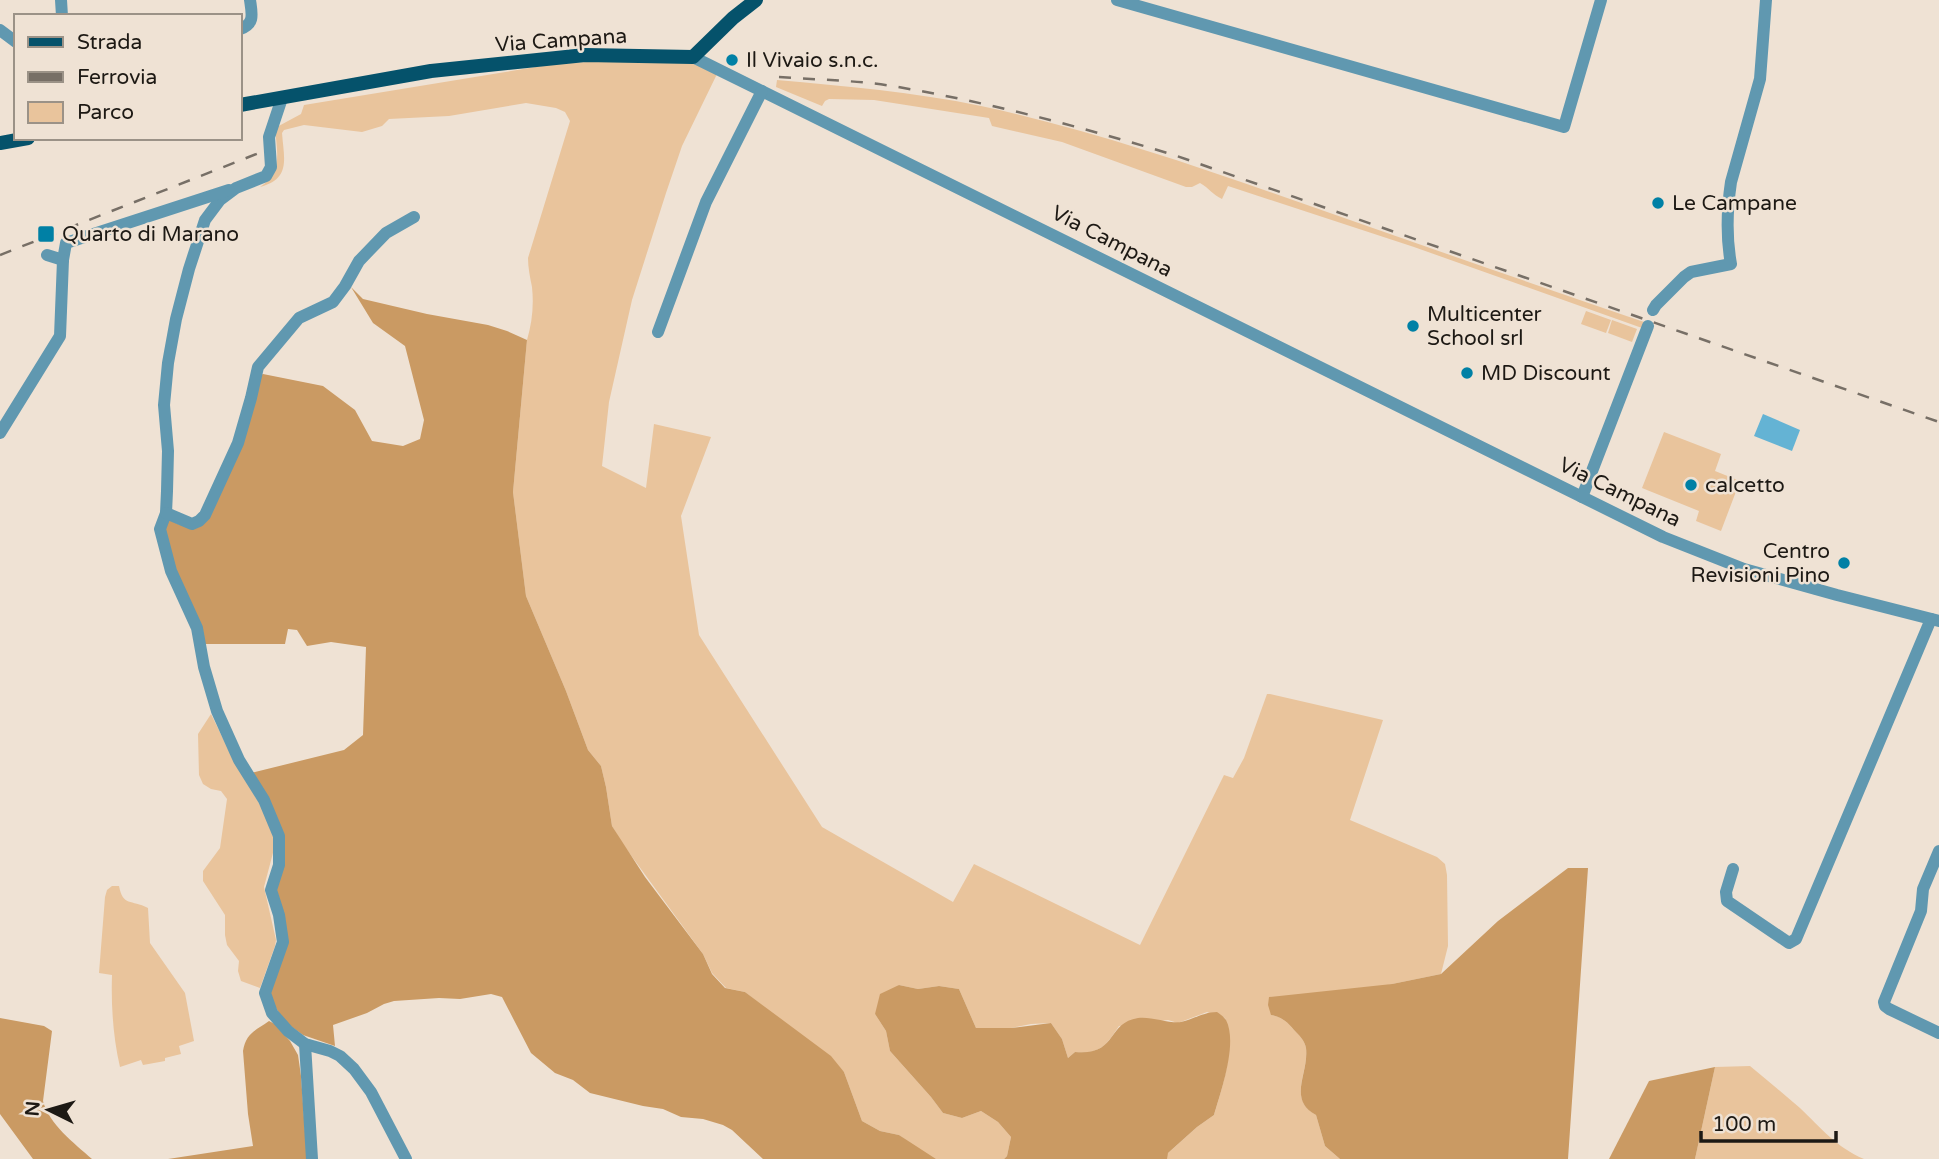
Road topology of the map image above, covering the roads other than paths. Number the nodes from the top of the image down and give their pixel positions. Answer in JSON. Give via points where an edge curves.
{"nodes":[{"id":1,"x":250,"y":0,"type":"edge"},
{"id":2,"x":756,"y":0,"type":"edge"},
{"id":3,"x":1117,"y":0,"type":"edge"},
{"id":4,"x":1601,"y":0,"type":"edge"},
{"id":5,"x":1766,"y":0,"type":"edge"},
{"id":6,"x":242,"y":28,"type":"edge"},
{"id":7,"x":693,"y":57,"type":"junction"},
{"id":8,"x":762,"y":91,"type":"junction"},
{"id":9,"x":282,"y":98,"type":"junction"},
{"id":10,"x":242,"y":105,"type":"edge"},
{"id":11,"x":236,"y":188,"type":"junction"},
{"id":12,"x":414,"y":217,"type":"dead end"},
{"id":13,"x":47,"y":255,"type":"dead end"},
{"id":14,"x":63,"y":260,"type":"junction"},
{"id":15,"x":1653,"y":310,"type":"dead end"},
{"id":16,"x":1648,"y":326,"type":"dead end"},
{"id":17,"x":659,"y":332,"type":"dead end"},
{"id":18,"x":0,"y":433,"type":"edge"},
{"id":19,"x":1582,"y":497,"type":"junction"},
{"id":20,"x":166,"y":513,"type":"junction"},
{"id":21,"x":1935,"y":620,"type":"edge"},
{"id":22,"x":1939,"y":851,"type":"edge"},
{"id":23,"x":1733,"y":869,"type":"dead end"},
{"id":24,"x":1939,"y":1033,"type":"edge"},
{"id":25,"x":305,"y":1044,"type":"junction"},
{"id":26,"x":312,"y":1159,"type":"edge"},
{"id":27,"x":406,"y":1159,"type":"edge"}],
"edges":[{"from":1,"to":6,"type":"street","via":[[251,22]]},
{"from":2,"to":7,"type":"main road"},
{"from":3,"to":4,"type":"street","via":[[1564,127]]},
{"from":5,"to":15,"type":"street","via":[[1760,79],[1728,200],[1731,264],[1691,272]]},
{"from":7,"to":8,"type":"street","name":"Via Campana"},
{"from":7,"to":9,"type":"main road","name":"Via Campana","via":[[572,56],[431,71]]},
{"from":8,"to":17,"type":"street","via":[[706,202]]},
{"from":8,"to":19,"type":"street","name":"Via Campana"},
{"from":9,"to":10,"type":"main road","name":"Via Campana"},
{"from":9,"to":11,"type":"street","via":[[269,137],[271,167],[266,176]]},
{"from":11,"to":14,"type":"street","via":[[66,243]]},
{"from":11,"to":20,"type":"street","via":[[205,220],[176,318],[164,405]]},
{"from":12,"to":20,"type":"street","via":[[387,233],[359,261],[333,302],[299,318],[258,367],[238,443],[205,515],[192,524]]},
{"from":13,"to":14,"type":"street"},
{"from":14,"to":18,"type":"street","via":[[60,336]]},
{"from":16,"to":19,"type":"street"},
{"from":19,"to":21,"type":"street","name":"Via Campana","via":[[1663,537],[1744,569]]},
{"from":20,"to":25,"type":"street","via":[[160,529],[171,571],[197,628],[217,711],[279,836],[279,865],[271,890],[283,942],[265,993],[272,1013]]},
{"from":21,"to":23,"type":"street","via":[[1796,939],[1789,943],[1727,901]]},
{"from":22,"to":24,"type":"street","via":[[1923,889],[1921,911],[1884,1002],[1889,1009]]},
{"from":25,"to":26,"type":"street"},
{"from":25,"to":27,"type":"street","via":[[340,1056],[354,1069]]}]}
